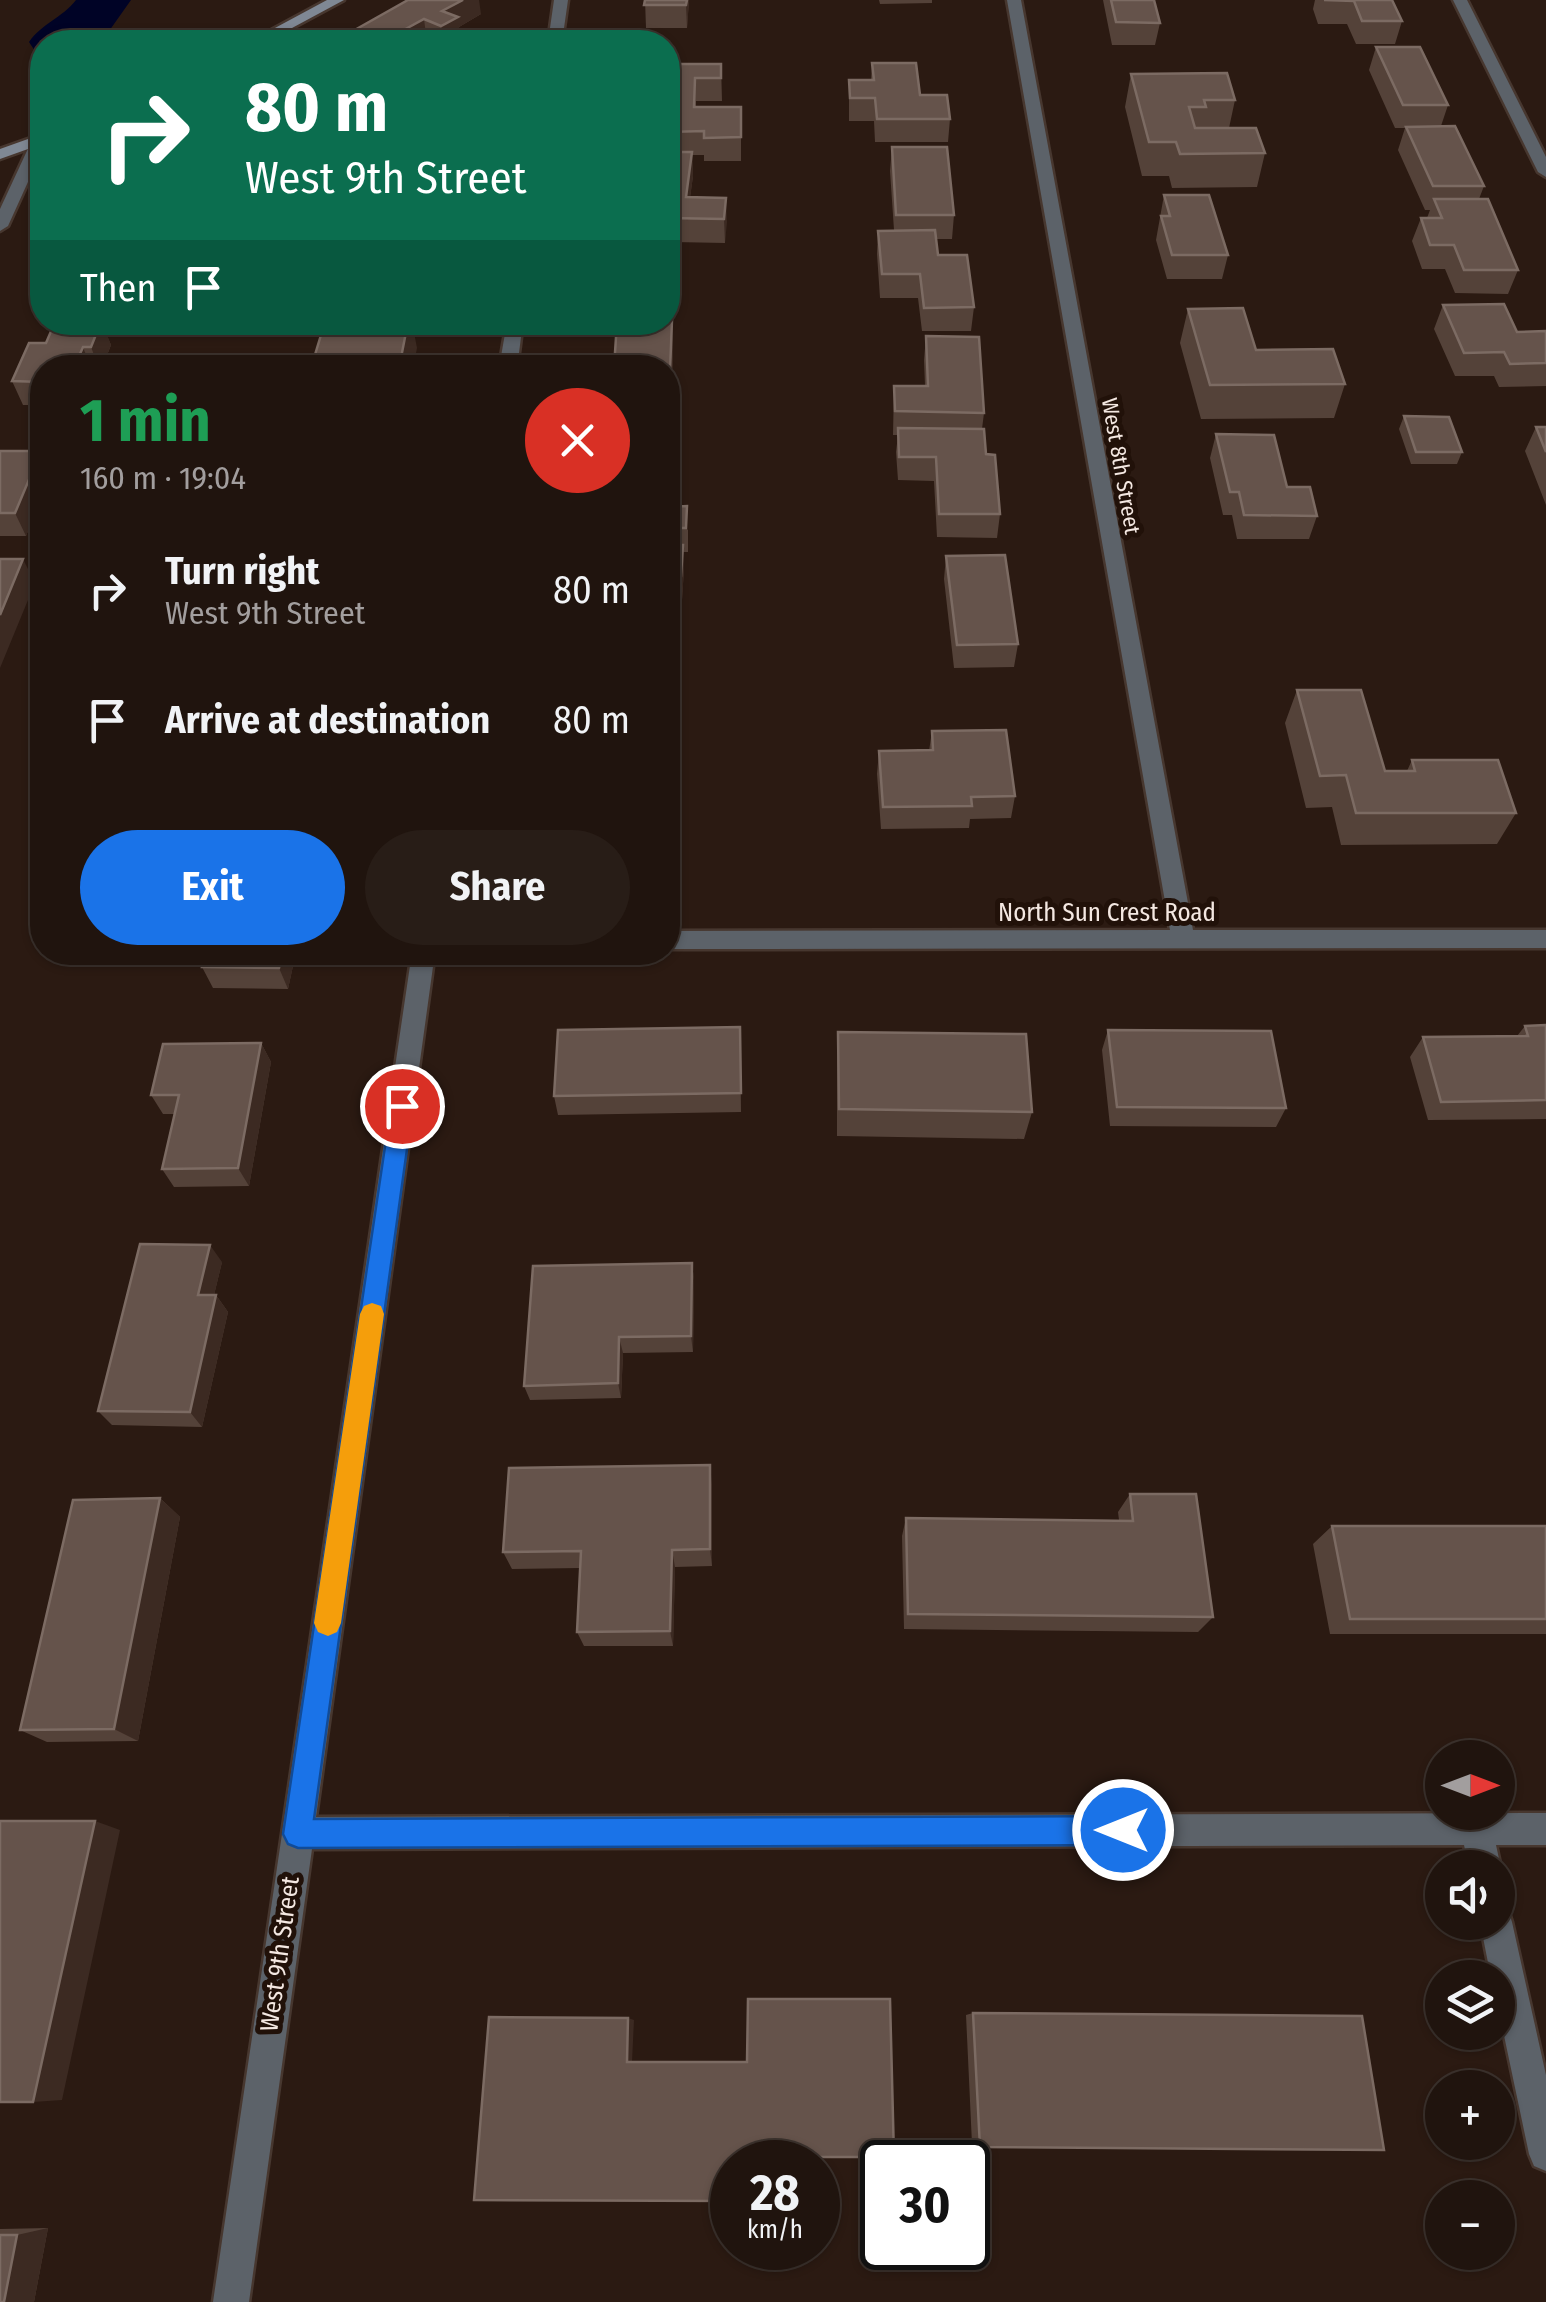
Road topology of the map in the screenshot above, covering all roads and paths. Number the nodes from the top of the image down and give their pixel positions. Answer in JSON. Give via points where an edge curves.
{"nodes":[{"id":1,"x":337,"y":0,"type":"edge"},
{"id":2,"x":561,"y":0,"type":"edge"},
{"id":3,"x":1014,"y":0,"type":"edge"},
{"id":4,"x":1460,"y":0,"type":"edge"},
{"id":5,"x":279,"y":30,"type":"edge"},
{"id":6,"x":557,"y":30,"type":"edge"},
{"id":7,"x":30,"y":144,"type":"edge"},
{"id":8,"x":0,"y":154,"type":"edge"},
{"id":9,"x":30,"y":163,"type":"edge"},
{"id":10,"x":1546,"y":172,"type":"edge"},
{"id":11,"x":0,"y":226,"type":"edge"},
{"id":12,"x":1546,"y":939,"type":"edge"},
{"id":13,"x":680,"y":940,"type":"edge"},
{"id":14,"x":1182,"y":940,"type":"junction"},
{"id":15,"x":422,"y":965,"type":"edge"},
{"id":16,"x":1425,"y":1829,"type":"edge"},
{"id":17,"x":1515,"y":1829,"type":"edge"},
{"id":18,"x":1546,"y":1829,"type":"edge"},
{"id":19,"x":298,"y":1834,"type":"junction"},
{"id":20,"x":1500,"y":1940,"type":"edge"},
{"id":21,"x":1546,"y":2154,"type":"edge"},
{"id":22,"x":230,"y":2302,"type":"edge"}],
"edges":[{"from":1,"to":5,"type":"street"},
{"from":2,"to":6,"type":"street"},
{"from":3,"to":14,"type":"street","name":"West 8th Street"},
{"from":4,"to":10,"type":"street"},
{"from":7,"to":8,"type":"street"},
{"from":9,"to":11,"type":"street"},
{"from":12,"to":14,"type":"street","name":"North Sun Crest Road"},
{"from":13,"to":14,"type":"street","name":"North Sun Crest Road"},
{"from":15,"to":19,"type":"street","name":"West 9th Street"},
{"from":16,"to":19,"type":"street"},
{"from":17,"to":18,"type":"street"},
{"from":19,"to":22,"type":"street","name":"West 9th Street"},
{"from":20,"to":21,"type":"street"}]}
